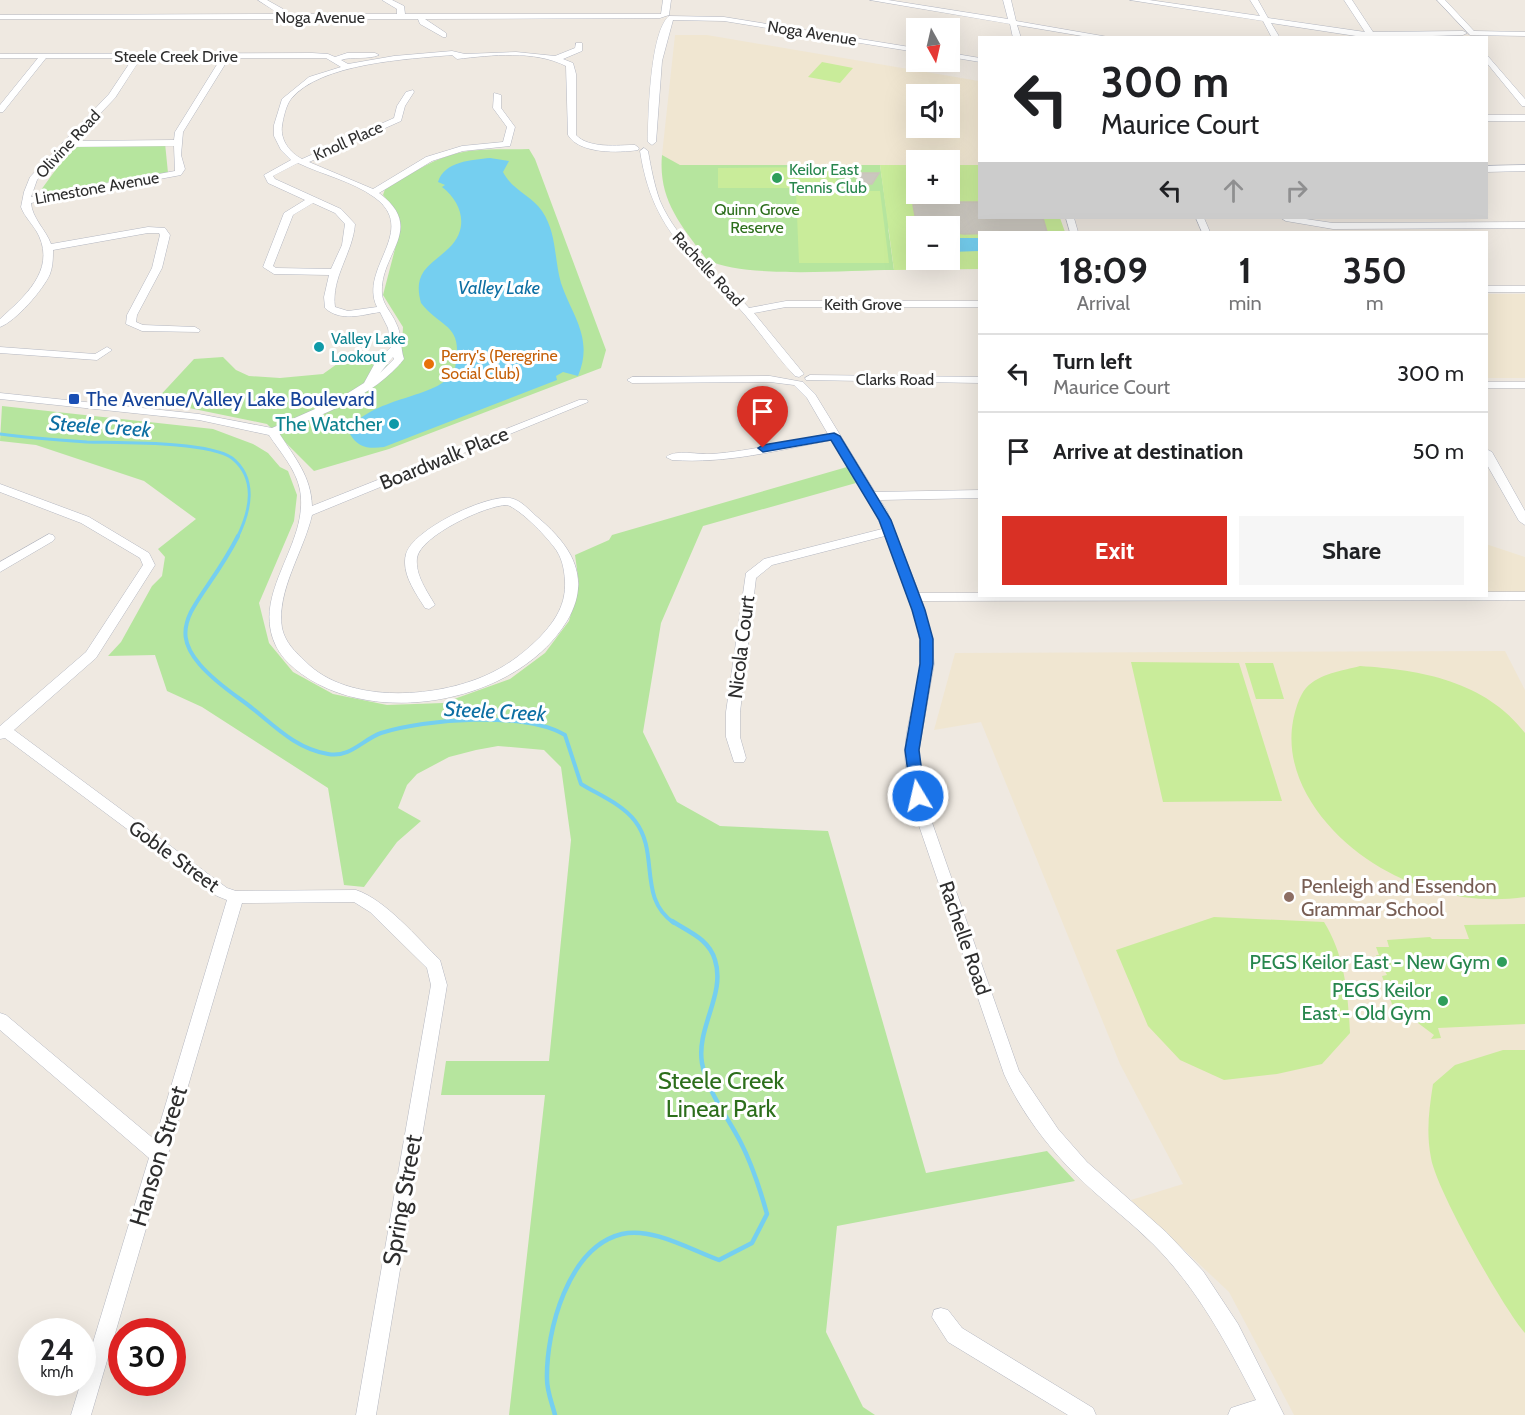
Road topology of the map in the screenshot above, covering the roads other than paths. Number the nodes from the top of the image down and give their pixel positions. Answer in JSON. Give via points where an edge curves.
{"nodes":[{"id":1,"x":262,"y":0,"type":"edge"},
{"id":2,"x":386,"y":0,"type":"edge"},
{"id":3,"x":667,"y":0,"type":"edge"},
{"id":4,"x":874,"y":0,"type":"edge"},
{"id":5,"x":1007,"y":0,"type":"edge"},
{"id":6,"x":1134,"y":0,"type":"edge"},
{"id":7,"x":1254,"y":0,"type":"edge"},
{"id":8,"x":1348,"y":0,"type":"edge"},
{"id":9,"x":1441,"y":0,"type":"edge"},
{"id":10,"x":0,"y":17,"type":"edge"},
{"id":11,"x":280,"y":17,"type":"junction"},
{"id":12,"x":398,"y":17,"type":"junction"},
{"id":13,"x":421,"y":17,"type":"junction"},
{"id":14,"x":664,"y":19,"type":"junction"},
{"id":15,"x":1265,"y":20,"type":"junction"},
{"id":16,"x":1013,"y":22,"type":"junction"},
{"id":17,"x":1468,"y":34,"type":"edge"},
{"id":18,"x":1525,"y":34,"type":"edge"},
{"id":19,"x":443,"y":35,"type":"dead end"},
{"id":20,"x":1016,"y":36,"type":"edge"},
{"id":21,"x":1100,"y":36,"type":"edge"},
{"id":22,"x":1274,"y":36,"type":"edge"},
{"id":23,"x":1372,"y":36,"type":"edge"},
{"id":24,"x":579,"y":45,"type":"dead end"},
{"id":25,"x":906,"y":48,"type":"edge"},
{"id":26,"x":383,"y":55,"type":"dead end"},
{"id":27,"x":0,"y":56,"type":"edge"},
{"id":28,"x":44,"y":56,"type":"junction"},
{"id":29,"x":138,"y":56,"type":"junction"},
{"id":30,"x":226,"y":56,"type":"junction"},
{"id":31,"x":960,"y":57,"type":"edge"},
{"id":32,"x":558,"y":58,"type":"junction"},
{"id":33,"x":1488,"y":58,"type":"edge"},
{"id":34,"x":336,"y":59,"type":"junction"},
{"id":35,"x":978,"y":60,"type":"edge"},
{"id":36,"x":347,"y":67,"type":"junction"},
{"id":37,"x":410,"y":92,"type":"dead end"},
{"id":38,"x":497,"y":95,"type":"dead end"},
{"id":39,"x":1525,"y":104,"type":"edge"},
{"id":40,"x":0,"y":110,"type":"edge"},
{"id":41,"x":1525,"y":117,"type":"edge"},
{"id":42,"x":1488,"y":118,"type":"edge"},
{"id":43,"x":652,"y":128,"type":"junction"},
{"id":44,"x":176,"y":143,"type":"junction"},
{"id":45,"x":67,"y":144,"type":"junction"},
{"id":46,"x":640,"y":145,"type":"junction"},
{"id":47,"x":300,"y":161,"type":"junction"},
{"id":48,"x":1525,"y":168,"type":"edge"},
{"id":49,"x":1488,"y":169,"type":"edge"},
{"id":50,"x":373,"y":193,"type":"junction"},
{"id":51,"x":313,"y":199,"type":"junction"},
{"id":52,"x":27,"y":201,"type":"junction"},
{"id":53,"x":1293,"y":219,"type":"edge"},
{"id":54,"x":1333,"y":225,"type":"edge"},
{"id":55,"x":1525,"y":225,"type":"edge"},
{"id":56,"x":47,"y":248,"type":"junction"},
{"id":57,"x":334,"y":272,"type":"junction"},
{"id":58,"x":1488,"y":289,"type":"edge"},
{"id":59,"x":1525,"y":289,"type":"edge"},
{"id":60,"x":978,"y":304,"type":"edge"},
{"id":61,"x":382,"y":309,"type":"junction"},
{"id":62,"x":747,"y":311,"type":"junction"},
{"id":63,"x":0,"y":324,"type":"edge"},
{"id":64,"x":195,"y":330,"type":"dead end"},
{"id":65,"x":0,"y":350,"type":"edge"},
{"id":66,"x":107,"y":350,"type":"dead end"},
{"id":67,"x":801,"y":379,"type":"junction"},
{"id":68,"x":633,"y":380,"type":"dead end"},
{"id":69,"x":978,"y":380,"type":"edge"},
{"id":70,"x":1488,"y":385,"type":"edge"},
{"id":71,"x":1525,"y":385,"type":"edge"},
{"id":72,"x":0,"y":396,"type":"edge"},
{"id":73,"x":583,"y":402,"type":"dead end"},
{"id":74,"x":273,"y":432,"type":"junction"},
{"id":75,"x":834,"y":436,"type":"junction"},
{"id":76,"x":1488,"y":456,"type":"edge"},
{"id":77,"x":672,"y":457,"type":"dead end"},
{"id":78,"x":0,"y":488,"type":"edge"},
{"id":79,"x":978,"y":494,"type":"edge"},
{"id":80,"x":871,"y":496,"type":"junction"},
{"id":81,"x":306,"y":513,"type":"junction"},
{"id":82,"x":1525,"y":521,"type":"edge"},
{"id":83,"x":889,"y":531,"type":"junction"},
{"id":84,"x":49,"y":537,"type":"dead end"},
{"id":85,"x":2,"y":566,"type":"edge"},
{"id":86,"x":1488,"y":596,"type":"edge"},
{"id":87,"x":1525,"y":596,"type":"edge"},
{"id":88,"x":914,"y":597,"type":"junction"},
{"id":89,"x":978,"y":597,"type":"edge"},
{"id":90,"x":429,"y":605,"type":"dead end"},
{"id":91,"x":2,"y":732,"type":"edge"},
{"id":92,"x":739,"y":758,"type":"dead end"},
{"id":93,"x":236,"y":897,"type":"junction"},
{"id":94,"x":439,"y":985,"type":"joint"},
{"id":95,"x":0,"y":1020,"type":"edge"},
{"id":96,"x":158,"y":1154,"type":"junction"},
{"id":97,"x":940,"y":1317,"type":"dead end"},
{"id":98,"x":1271,"y":1410,"type":"edge"},
{"id":99,"x":81,"y":1415,"type":"edge"},
{"id":100,"x":366,"y":1415,"type":"edge"},
{"id":101,"x":1086,"y":1415,"type":"edge"},
{"id":102,"x":1238,"y":1415,"type":"edge"}],
"edges":[{"from":1,"to":11,"type":"street","via":[[280,11]]},
{"from":2,"to":12,"type":"street","via":[[396,6]]},
{"from":3,"to":14,"type":"street"},
{"from":4,"to":16,"type":"street"},
{"from":5,"to":16,"type":"street"},
{"from":6,"to":15,"type":"street"},
{"from":7,"to":15,"type":"street"},
{"from":8,"to":23,"type":"street"},
{"from":9,"to":17,"type":"street"},
{"from":10,"to":11,"type":"street","name":"Noga Avenue"},
{"from":11,"to":12,"type":"street","name":"Noga Avenue"},
{"from":12,"to":13,"type":"street","name":"Noga Avenue"},
{"from":13,"to":14,"type":"street","name":"Noga Avenue"},
{"from":13,"to":19,"type":"street"},
{"from":14,"to":25,"type":"street","name":"Noga Avenue","via":[[724,19]]},
{"from":14,"to":43,"type":"street"},
{"from":15,"to":22,"type":"street"},
{"from":15,"to":23,"type":"street"},
{"from":16,"to":20,"type":"street"},
{"from":16,"to":21,"type":"street"},
{"from":17,"to":18,"type":"street"},
{"from":17,"to":23,"type":"street"},
{"from":24,"to":32,"type":"street","via":[[579,49]]},
{"from":26,"to":34,"type":"street","via":[[347,55]]},
{"from":27,"to":28,"type":"street","name":"Steele Creek Drive"},
{"from":28,"to":29,"type":"street","name":"Steele Creek Drive"},
{"from":28,"to":40,"type":"street"},
{"from":29,"to":30,"type":"street","name":"Steele Creek Drive"},
{"from":29,"to":45,"type":"street","name":"Olivine Road","via":[[112,96]]},
{"from":30,"to":34,"type":"street","name":"Steele Creek Drive","via":[[312,55]]},
{"from":30,"to":44,"type":"street","name":"Limestone Avenue","via":[[181,127]]},
{"from":31,"to":35,"type":"street"},
{"from":32,"to":36,"type":"street","via":[[432,56]]},
{"from":32,"to":46,"type":"street","via":[[570,65],[575,140]]},
{"from":33,"to":39,"type":"street"},
{"from":34,"to":36,"type":"street","name":"Steele Creek Drive"},
{"from":36,"to":47,"type":"street","via":[[312,79],[284,110],[278,136],[284,148]]},
{"from":37,"to":47,"type":"street","name":"Knoll Place","via":[[398,119]]},
{"from":38,"to":50,"type":"street","via":[[497,108],[511,127],[507,144],[462,149],[435,157]]},
{"from":41,"to":42,"type":"street"},
{"from":43,"to":46,"type":"street"},
{"from":43,"to":46,"type":"street","via":[[655,147]]},
{"from":44,"to":45,"type":"street"},
{"from":44,"to":52,"type":"street","name":"Limestone Avenue","via":[[181,169],[174,175]]},
{"from":45,"to":52,"type":"street","name":"Olivine Road","via":[[33,179]]},
{"from":46,"to":62,"type":"street","name":"Rachelle Road","via":[[658,204],[677,239]]},
{"from":47,"to":50,"type":"street"},
{"from":47,"to":51,"type":"street","name":"Knoll Place","via":[[268,175],[271,181]]},
{"from":48,"to":49,"type":"street"},
{"from":50,"to":61,"type":"street","via":[[390,206],[397,219],[377,293]]},
{"from":51,"to":57,"type":"street","via":[[338,211],[350,224]]},
{"from":51,"to":57,"type":"street","via":[[289,213],[268,267],[274,271]]},
{"from":52,"to":56,"type":"street","name":"Olivine Road","via":[[26,214],[44,237]]},
{"from":53,"to":54,"type":"street"},
{"from":54,"to":55,"type":"street"},
{"from":56,"to":63,"type":"street","via":[[50,257],[42,280]]},
{"from":56,"to":64,"type":"street","via":[[162,230],[165,235],[160,260],[131,324]]},
{"from":57,"to":61,"type":"street","via":[[328,295],[332,311]]},
{"from":58,"to":59,"type":"street"},
{"from":60,"to":62,"type":"street","name":"Keith Grove","via":[[786,304]]},
{"from":61,"to":74,"type":"street","via":[[396,337],[399,359],[394,367],[328,408]]},
{"from":62,"to":67,"type":"street","name":"Rachelle Road"},
{"from":65,"to":66,"type":"street","via":[[97,357]]},
{"from":67,"to":68,"type":"street","name":"Clarks Road"},
{"from":67,"to":69,"type":"street","name":"Clarks Road"},
{"from":67,"to":75,"type":"street","name":"Rachelle Road"},
{"from":70,"to":71,"type":"street"},
{"from":72,"to":74,"type":"street","via":[[199,417]]},
{"from":73,"to":81,"type":"street","name":"Boardwalk Place"},
{"from":74,"to":81,"type":"street","via":[[300,472]]},
{"from":75,"to":77,"type":"street","via":[[724,455]]},
{"from":75,"to":80,"type":"street","name":"Rachelle Road"},
{"from":76,"to":82,"type":"street"},
{"from":78,"to":91,"type":"street","via":[[85,520],[141,561],[137,582],[91,655]]},
{"from":79,"to":80,"type":"street"},
{"from":80,"to":83,"type":"street","name":"Rachelle Road"},
{"from":81,"to":90,"type":"street","via":[[300,541],[278,596],[274,623],[281,646],[302,671],[328,686],[353,693],[382,698],[463,690],[523,662],[547,640],[565,614],[572,591],[571,569],[563,550],[514,503],[495,503],[422,538],[414,548],[413,575]]},
{"from":83,"to":88,"type":"street","name":"Rachelle Road"},
{"from":83,"to":92,"type":"street","name":"Nicola Court","via":[[768,562],[750,576],[733,712],[733,737]]},
{"from":84,"to":85,"type":"street"},
{"from":86,"to":87,"type":"street"},
{"from":88,"to":89,"type":"street"},
{"from":88,"to":98,"type":"street","name":"Rachelle Road","via":[[926,639],[927,664],[912,750],[914,781],[1012,1074],[1062,1147],[1160,1238],[1211,1297]]},
{"from":91,"to":93,"type":"street","name":"Goble Street","via":[[211,885]]},
{"from":93,"to":94,"type":"street","name":"Goble Street","via":[[356,896],[375,908],[434,965]]},
{"from":93,"to":96,"type":"street","name":"Hanson Street"},
{"from":94,"to":100,"type":"street","name":"Spring Street"},
{"from":95,"to":96,"type":"street"},
{"from":96,"to":99,"type":"street","name":"Hanson Street"},
{"from":97,"to":101,"type":"street","via":[[954,1335]]},
{"from":98,"to":102,"type":"street"}]}
